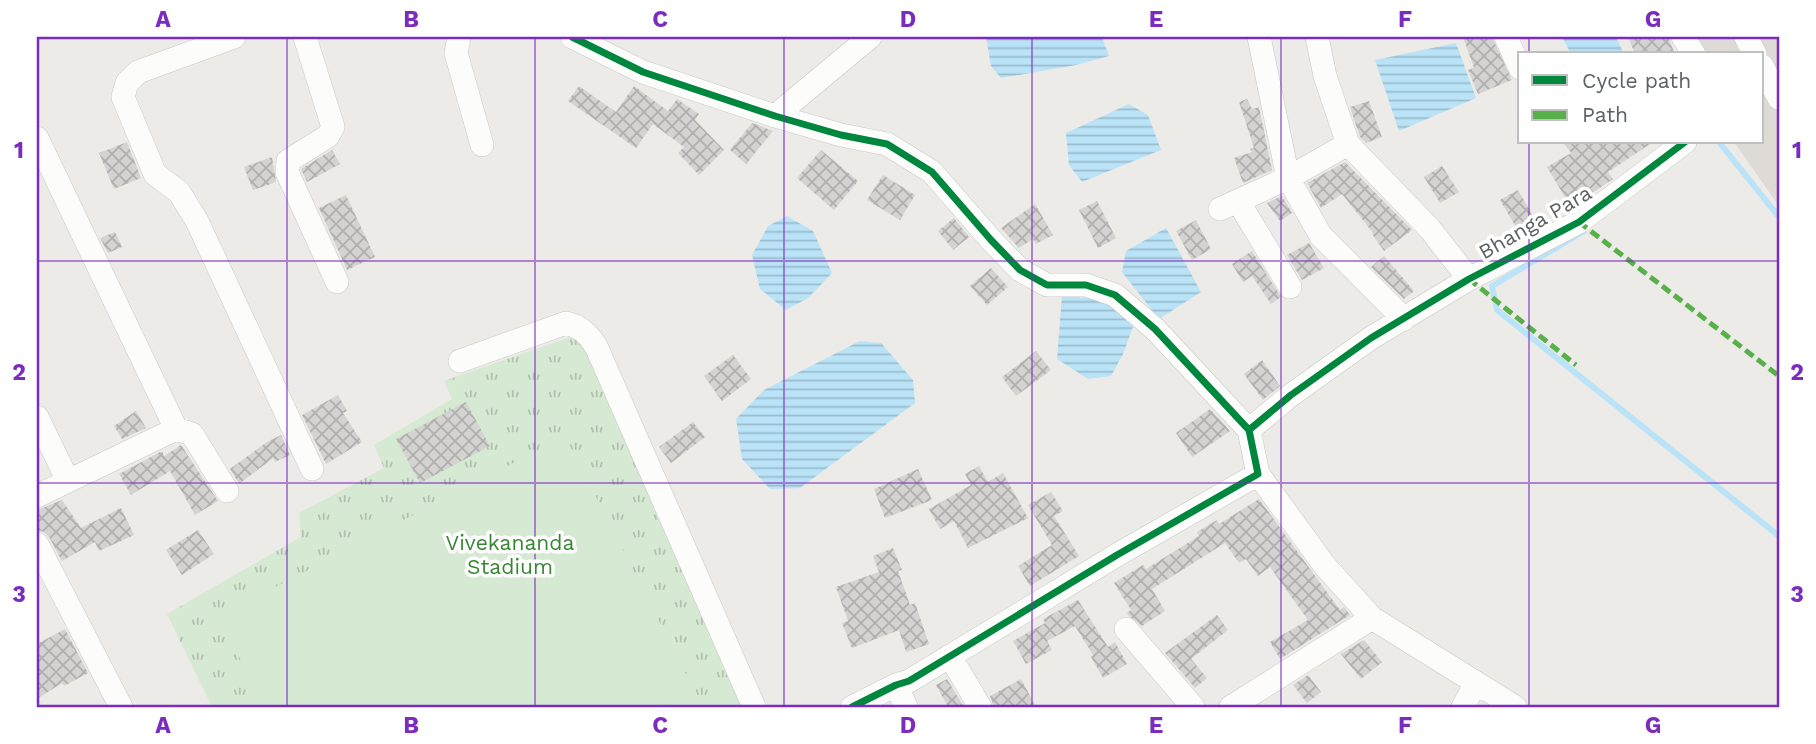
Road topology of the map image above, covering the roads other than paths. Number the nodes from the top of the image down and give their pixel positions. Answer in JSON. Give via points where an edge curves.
{"nodes":[{"id":1,"x":234,"y":37,"type":"edge"},
{"id":2,"x":305,"y":37,"type":"edge"},
{"id":3,"x":459,"y":37,"type":"edge"},
{"id":4,"x":572,"y":37,"type":"edge"},
{"id":5,"x":870,"y":37,"type":"edge"},
{"id":6,"x":1259,"y":37,"type":"edge"},
{"id":7,"x":1317,"y":37,"type":"edge"},
{"id":8,"x":1506,"y":37,"type":"edge"},
{"id":9,"x":1683,"y":37,"type":"edge"},
{"id":10,"x":1693,"y":52,"type":"edge"},
{"id":11,"x":1518,"y":64,"type":"edge"},
{"id":12,"x":1764,"y":70,"type":"edge"},
{"id":13,"x":1779,"y":98,"type":"edge"},
{"id":14,"x":775,"y":116,"type":"junction"},
{"id":15,"x":37,"y":138,"type":"edge"},
{"id":16,"x":1348,"y":144,"type":"junction"},
{"id":17,"x":1682,"y":144,"type":"edge"},
{"id":18,"x":482,"y":145,"type":"dead end"},
{"id":19,"x":1288,"y":178,"type":"junction"},
{"id":20,"x":1469,"y":279,"type":"junction"},
{"id":21,"x":337,"y":282,"type":"dead end"},
{"id":22,"x":1290,"y":287,"type":"dead end"},
{"id":23,"x":1404,"y":319,"type":"junction"},
{"id":24,"x":460,"y":361,"type":"dead end"},
{"id":25,"x":37,"y":417,"type":"edge"},
{"id":26,"x":176,"y":429,"type":"junction"},
{"id":27,"x":1249,"y":430,"type":"junction"},
{"id":28,"x":312,"y":469,"type":"dead end"},
{"id":29,"x":1258,"y":474,"type":"junction"},
{"id":30,"x":68,"y":481,"type":"junction"},
{"id":31,"x":227,"y":491,"type":"dead end"},
{"id":32,"x":37,"y":496,"type":"edge"},
{"id":33,"x":37,"y":544,"type":"edge"},
{"id":34,"x":1372,"y":618,"type":"junction"},
{"id":35,"x":1126,"y":629,"type":"dead end"},
{"id":36,"x":950,"y":656,"type":"junction"},
{"id":37,"x":1476,"y":683,"type":"junction"},
{"id":38,"x":896,"y":685,"type":"junction"},
{"id":39,"x":1245,"y":703,"type":"edge"},
{"id":40,"x":121,"y":707,"type":"edge"},
{"id":41,"x":754,"y":707,"type":"edge"},
{"id":42,"x":852,"y":707,"type":"edge"},
{"id":43,"x":906,"y":707,"type":"edge"},
{"id":44,"x":980,"y":707,"type":"edge"},
{"id":45,"x":1193,"y":707,"type":"edge"},
{"id":46,"x":1463,"y":707,"type":"edge"},
{"id":47,"x":1515,"y":707,"type":"edge"}],
"edges":[{"from":1,"to":28,"type":"street","via":[[138,72],[127,83],[124,97],[155,174],[178,192],[197,221]]},
{"from":2,"to":21,"type":"street","via":[[333,127],[328,136],[288,161],[287,172]]},
{"from":3,"to":18,"type":"street","via":[[456,54]]},
{"from":4,"to":14,"type":"street","via":[[642,72]]},
{"from":5,"to":14,"type":"street"},
{"from":6,"to":19,"type":"street"},
{"from":7,"to":16,"type":"street"},
{"from":8,"to":11,"type":"street"},
{"from":9,"to":10,"type":"street"},
{"from":12,"to":13,"type":"street"},
{"from":14,"to":27,"type":"street","via":[[887,144],[933,172],[1020,270],[1047,285],[1086,285],[1115,295],[1155,329]]},
{"from":15,"to":26,"type":"street"},
{"from":16,"to":19,"type":"street"},
{"from":16,"to":20,"type":"street","via":[[1430,229]]},
{"from":17,"to":20,"type":"street","name":"Bhanga Para","via":[[1578,222]]},
{"from":19,"to":22,"type":"street","via":[[1229,205]]},
{"from":19,"to":23,"type":"street","via":[[1321,236]]},
{"from":20,"to":23,"type":"street","name":"Bhanga Para"},
{"from":23,"to":27,"type":"street","name":"Bhanga Para","via":[[1291,395]]},
{"from":24,"to":41,"type":"street","via":[[566,323],[590,338]]},
{"from":25,"to":30,"type":"street"},
{"from":26,"to":30,"type":"street"},
{"from":26,"to":31,"type":"street","via":[[192,434]]},
{"from":27,"to":29,"type":"street"},
{"from":29,"to":34,"type":"street","via":[[1325,566]]},
{"from":29,"to":36,"type":"street"},
{"from":30,"to":32,"type":"street"},
{"from":33,"to":40,"type":"street"},
{"from":34,"to":37,"type":"street"},
{"from":34,"to":39,"type":"street"},
{"from":35,"to":45,"type":"street"},
{"from":36,"to":38,"type":"street"},
{"from":36,"to":44,"type":"street"},
{"from":37,"to":46,"type":"street"},
{"from":37,"to":47,"type":"street"},
{"from":38,"to":42,"type":"street"},
{"from":38,"to":43,"type":"street"}]}
